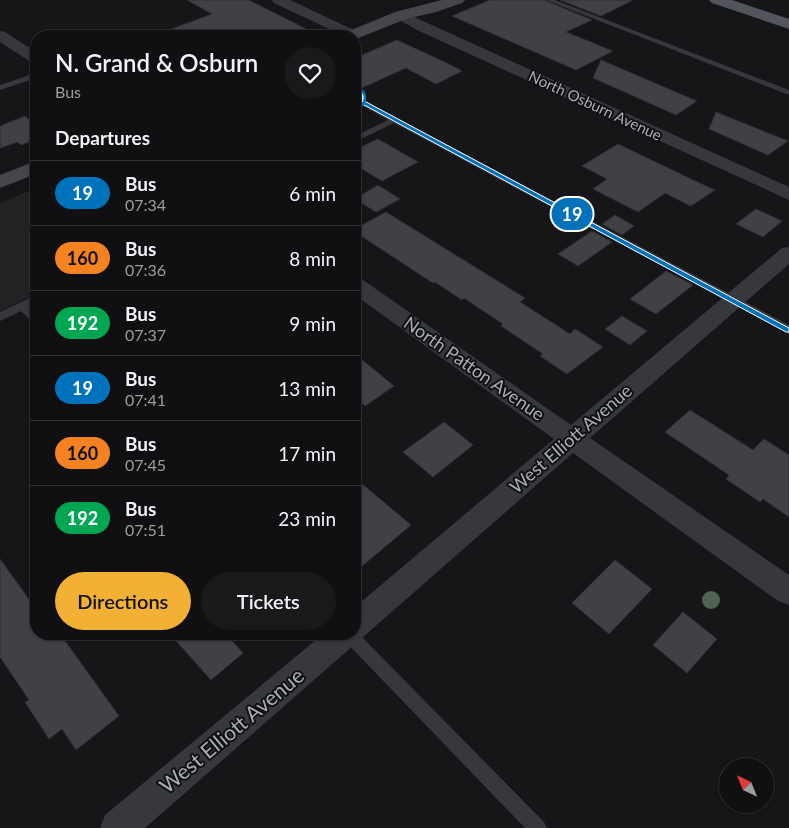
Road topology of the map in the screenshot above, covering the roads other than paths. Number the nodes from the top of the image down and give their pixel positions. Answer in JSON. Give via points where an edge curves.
{"nodes":[{"id":1,"x":279,"y":0,"type":"edge"},
{"id":2,"x":420,"y":0,"type":"edge"},
{"id":3,"x":456,"y":0,"type":"edge"},
{"id":4,"x":549,"y":0,"type":"edge"},
{"id":5,"x":717,"y":0,"type":"edge"},
{"id":6,"x":754,"y":0,"type":"edge"},
{"id":7,"x":789,"y":13,"type":"edge"},
{"id":8,"x":401,"y":15,"type":"junction"},
{"id":9,"x":789,"y":24,"type":"edge"},
{"id":10,"x":339,"y":30,"type":"edge"},
{"id":11,"x":361,"y":32,"type":"edge"},
{"id":12,"x":0,"y":34,"type":"edge"},
{"id":13,"x":30,"y":55,"type":"edge"},
{"id":14,"x":30,"y":77,"type":"edge"},
{"id":15,"x":0,"y":88,"type":"edge"},
{"id":16,"x":789,"y":93,"type":"edge"},
{"id":17,"x":361,"y":101,"type":"edge"},
{"id":18,"x":394,"y":120,"type":"junction"},
{"id":19,"x":361,"y":136,"type":"edge"},
{"id":20,"x":30,"y":170,"type":"edge"},
{"id":21,"x":0,"y":182,"type":"edge"},
{"id":22,"x":789,"y":194,"type":"edge"},
{"id":23,"x":789,"y":254,"type":"edge"},
{"id":24,"x":361,"y":289,"type":"edge"},
{"id":25,"x":733,"y":300,"type":"junction"},
{"id":26,"x":30,"y":302,"type":"edge"},
{"id":27,"x":23,"y":306,"type":"junction"},
{"id":28,"x":30,"y":313,"type":"edge"},
{"id":29,"x":0,"y":317,"type":"edge"},
{"id":30,"x":789,"y":330,"type":"edge"},
{"id":31,"x":572,"y":439,"type":"junction"},
{"id":32,"x":789,"y":592,"type":"edge"},
{"id":33,"x":361,"y":621,"type":"edge"},
{"id":34,"x":340,"y":640,"type":"edge"},
{"id":35,"x":353,"y":640,"type":"edge"},
{"id":36,"x":118,"y":828,"type":"edge"},
{"id":37,"x":538,"y":828,"type":"edge"}],
"edges":[{"from":1,"to":10,"type":"street"},
{"from":2,"to":8,"type":"main road"},
{"from":3,"to":8,"type":"main road"},
{"from":4,"to":16,"type":"lane"},
{"from":5,"to":9,"type":"main road"},
{"from":6,"to":7,"type":"main road"},
{"from":8,"to":11,"type":"main road"},
{"from":8,"to":22,"type":"street","name":"North Osburn Avenue"},
{"from":12,"to":13,"type":"street"},
{"from":14,"to":15,"type":"lane"},
{"from":17,"to":18,"type":"lane"},
{"from":18,"to":19,"type":"lane"},
{"from":18,"to":25,"type":"lane"},
{"from":20,"to":21,"type":"main road"},
{"from":23,"to":25,"type":"street","name":"West Elliott Avenue"},
{"from":24,"to":31,"type":"street","name":"North Patton Avenue"},
{"from":25,"to":30,"type":"lane"},
{"from":25,"to":31,"type":"street","name":"West Elliott Avenue"},
{"from":26,"to":27,"type":"lane"},
{"from":27,"to":28,"type":"lane"},
{"from":27,"to":29,"type":"lane"},
{"from":31,"to":32,"type":"street","name":"North Patton Avenue"},
{"from":31,"to":33,"type":"street","name":"West Elliott Avenue"},
{"from":34,"to":36,"type":"street","name":"West Elliott Avenue"},
{"from":35,"to":37,"type":"lane"}]}
